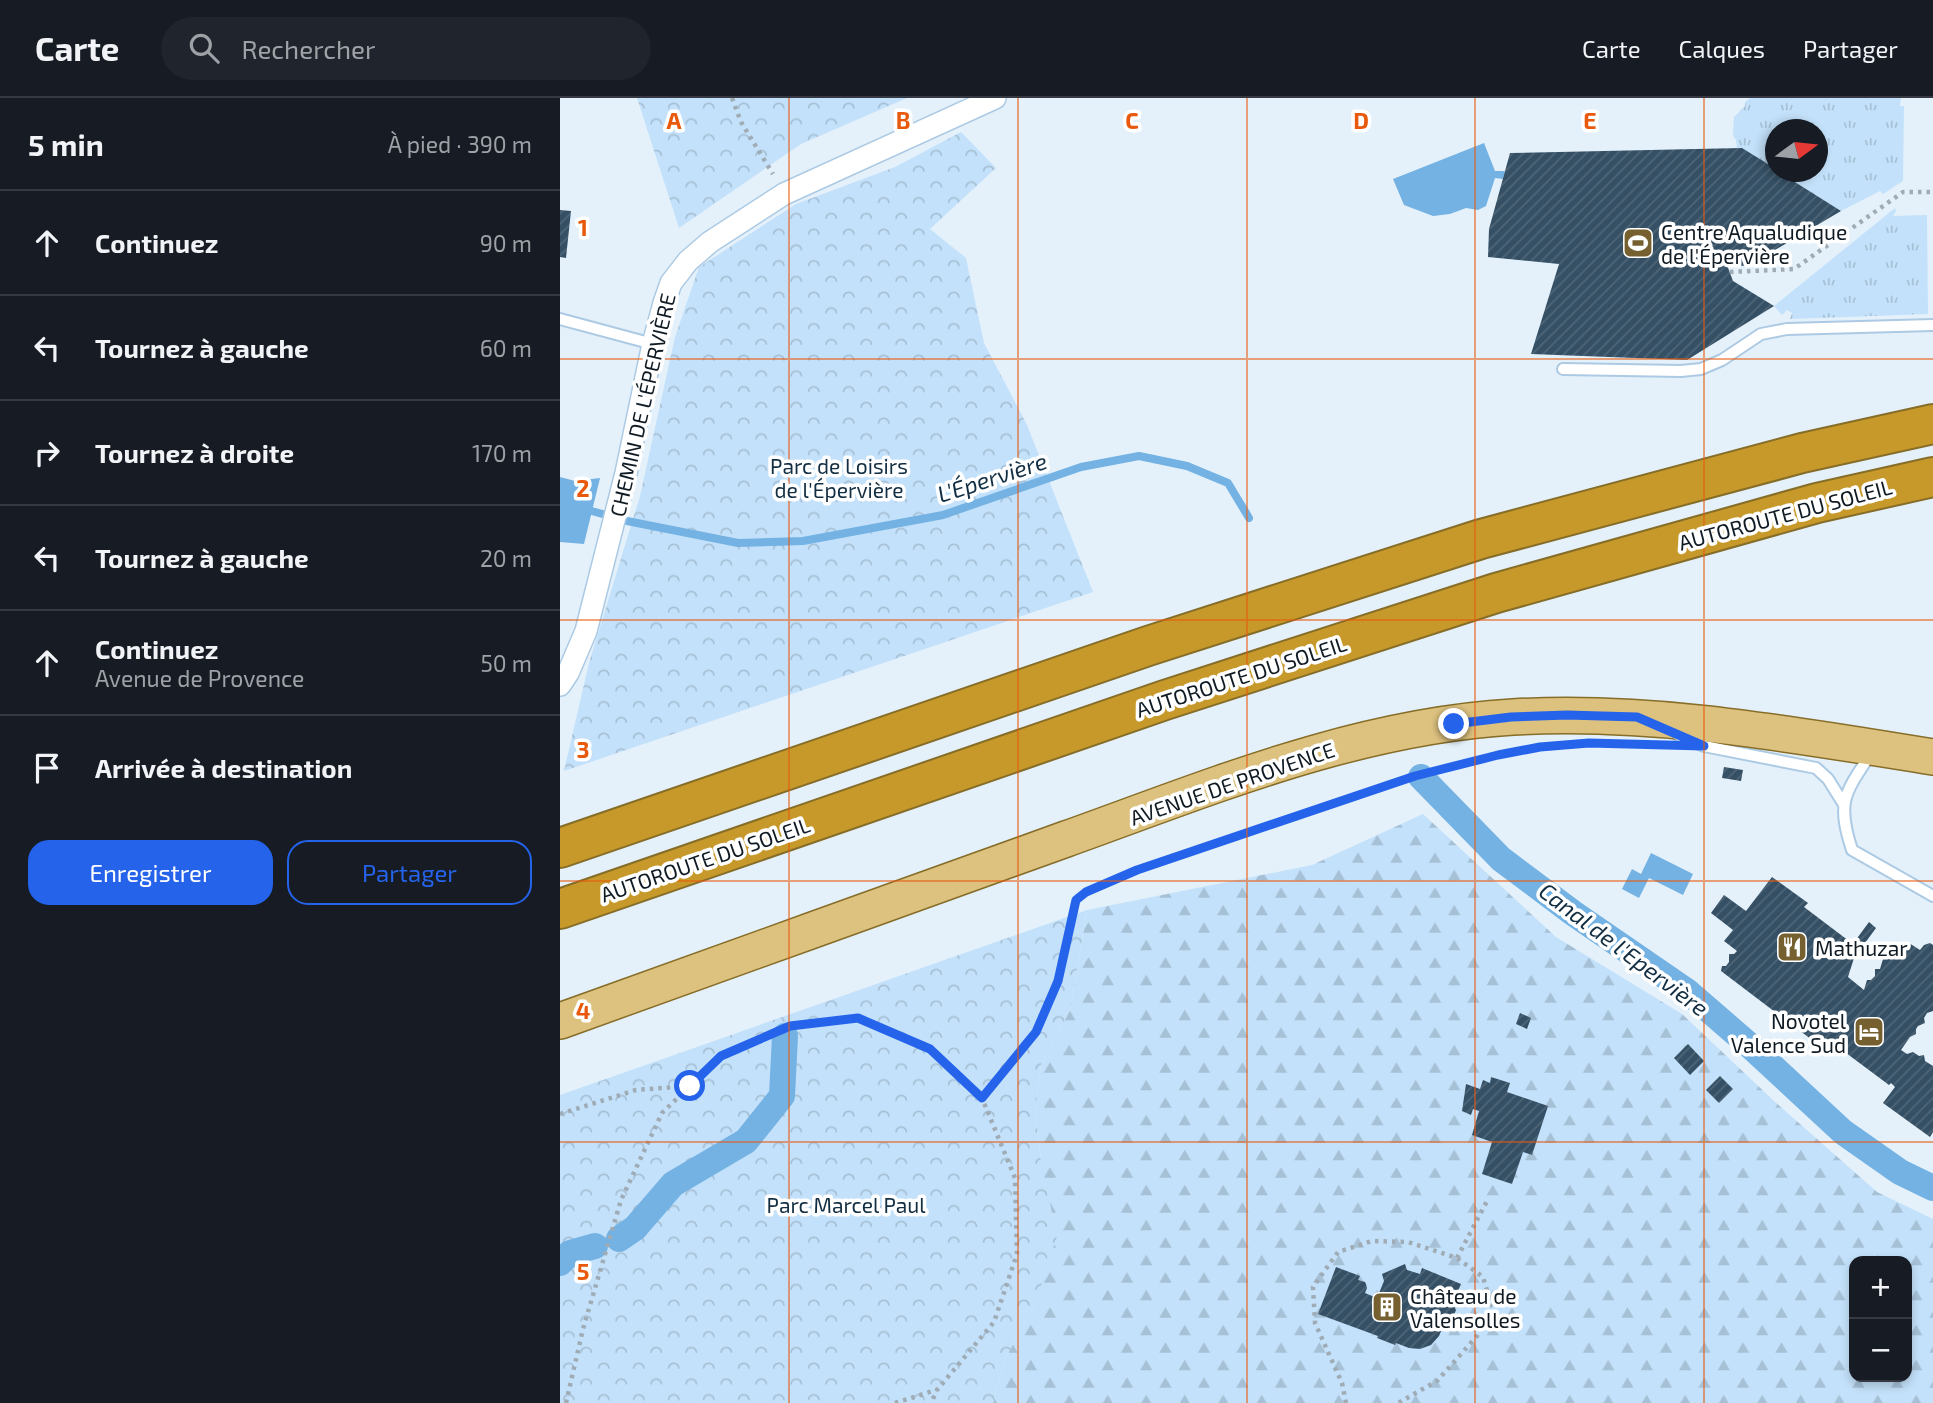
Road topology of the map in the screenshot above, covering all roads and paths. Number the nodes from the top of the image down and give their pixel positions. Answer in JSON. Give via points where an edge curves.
{"nodes":[{"id":1,"x":732,"y":98,"type":"edge"},
{"id":2,"x":995,"y":98,"type":"edge"},
{"id":3,"x":1933,"y":192,"type":"edge"},
{"id":4,"x":785,"y":194,"type":"junction"},
{"id":5,"x":1730,"y":272,"type":"dead end"},
{"id":6,"x":560,"y":319,"type":"edge"},
{"id":7,"x":1933,"y":325,"type":"edge"},
{"id":8,"x":653,"y":344,"type":"junction"},
{"id":9,"x":1563,"y":369,"type":"dead end"},
{"id":10,"x":1933,"y":424,"type":"edge"},
{"id":11,"x":1933,"y":477,"type":"edge"},
{"id":12,"x":560,"y":685,"type":"edge"},
{"id":13,"x":1637,"y":717,"type":"junction"},
{"id":14,"x":1540,"y":747,"type":"dead end"},
{"id":15,"x":1874,"y":748,"type":"junction"},
{"id":16,"x":1933,"y":757,"type":"edge"},
{"id":17,"x":1843,"y":803,"type":"junction"},
{"id":18,"x":560,"y":848,"type":"edge"},
{"id":19,"x":1933,"y":896,"type":"edge"},
{"id":20,"x":560,"y":909,"type":"edge"},
{"id":21,"x":560,"y":1021,"type":"edge"},
{"id":22,"x":690,"y":1086,"type":"junction"},
{"id":23,"x":982,"y":1098,"type":"junction"},
{"id":24,"x":560,"y":1114,"type":"edge"},
{"id":25,"x":1487,"y":1201,"type":"dead end"},
{"id":26,"x":1457,"y":1258,"type":"junction"},
{"id":27,"x":937,"y":1390,"type":"junction"},
{"id":28,"x":566,"y":1403,"type":"edge"},
{"id":29,"x":895,"y":1403,"type":"edge"},
{"id":30,"x":932,"y":1403,"type":"edge"},
{"id":31,"x":1346,"y":1403,"type":"edge"},
{"id":32,"x":1398,"y":1403,"type":"edge"}],
"edges":[{"from":1,"to":4,"type":"path","via":[[741,122]]},
{"from":2,"to":4,"type":"street","name":"CHEMIN DE L'ÉPERVIÈRE"},
{"from":3,"to":5,"type":"path","via":[[1903,192],[1794,269]]},
{"from":4,"to":8,"type":"street","name":"CHEMIN DE L'ÉPERVIÈRE","via":[[688,261],[671,283]]},
{"from":6,"to":8,"type":"lane"},
{"from":7,"to":9,"type":"lane","via":[[1787,329],[1761,334],[1723,360],[1700,369]]},
{"from":8,"to":12,"type":"street","name":"CHEMIN DE L'ÉPERVIÈRE","via":[[586,631]]},
{"from":10,"to":18,"type":"highway","via":[[1802,453],[1481,539],[1135,650]]},
{"from":11,"to":20,"type":"highway","name":"AUTOROUTE DU SOLEIL","via":[[1817,503],[1496,593],[1165,701]]},
{"from":13,"to":15,"type":"main road","name":"AVENUE DE PROVENCE","via":[[1744,727]]},
{"from":13,"to":17,"type":"lane","via":[[1704,746],[1816,768]]},
{"from":13,"to":21,"type":"main road","name":"AVENUE DE PROVENCE","via":[[1511,717],[1405,730],[1290,760]]},
{"from":14,"to":23,"type":"path","via":[[1415,776],[1137,870],[1086,892],[1076,900],[1058,981],[1036,1032]]},
{"from":15,"to":16,"type":"main road","name":"AVENUE DE PROVENCE"},
{"from":15,"to":17,"type":"lane"},
{"from":17,"to":19,"type":"lane","via":[[1852,850]]},
{"from":22,"to":23,"type":"path","via":[[721,1056],[790,1026],[858,1018],[930,1049]]},
{"from":22,"to":24,"type":"path","via":[[636,1090]]},
{"from":22,"to":28,"type":"path","via":[[662,1113],[621,1200]]},
{"from":23,"to":27,"type":"path","via":[[1015,1178],[1017,1254],[994,1322]]},
{"from":25,"to":26,"type":"path"},
{"from":26,"to":31,"type":"path","via":[[1408,1242],[1372,1241],[1338,1252],[1313,1287],[1315,1323],[1342,1382]]},
{"from":26,"to":32,"type":"path","via":[[1483,1277],[1491,1304],[1477,1336],[1437,1381]]},
{"from":27,"to":29,"type":"path"},
{"from":27,"to":30,"type":"path"}]}
